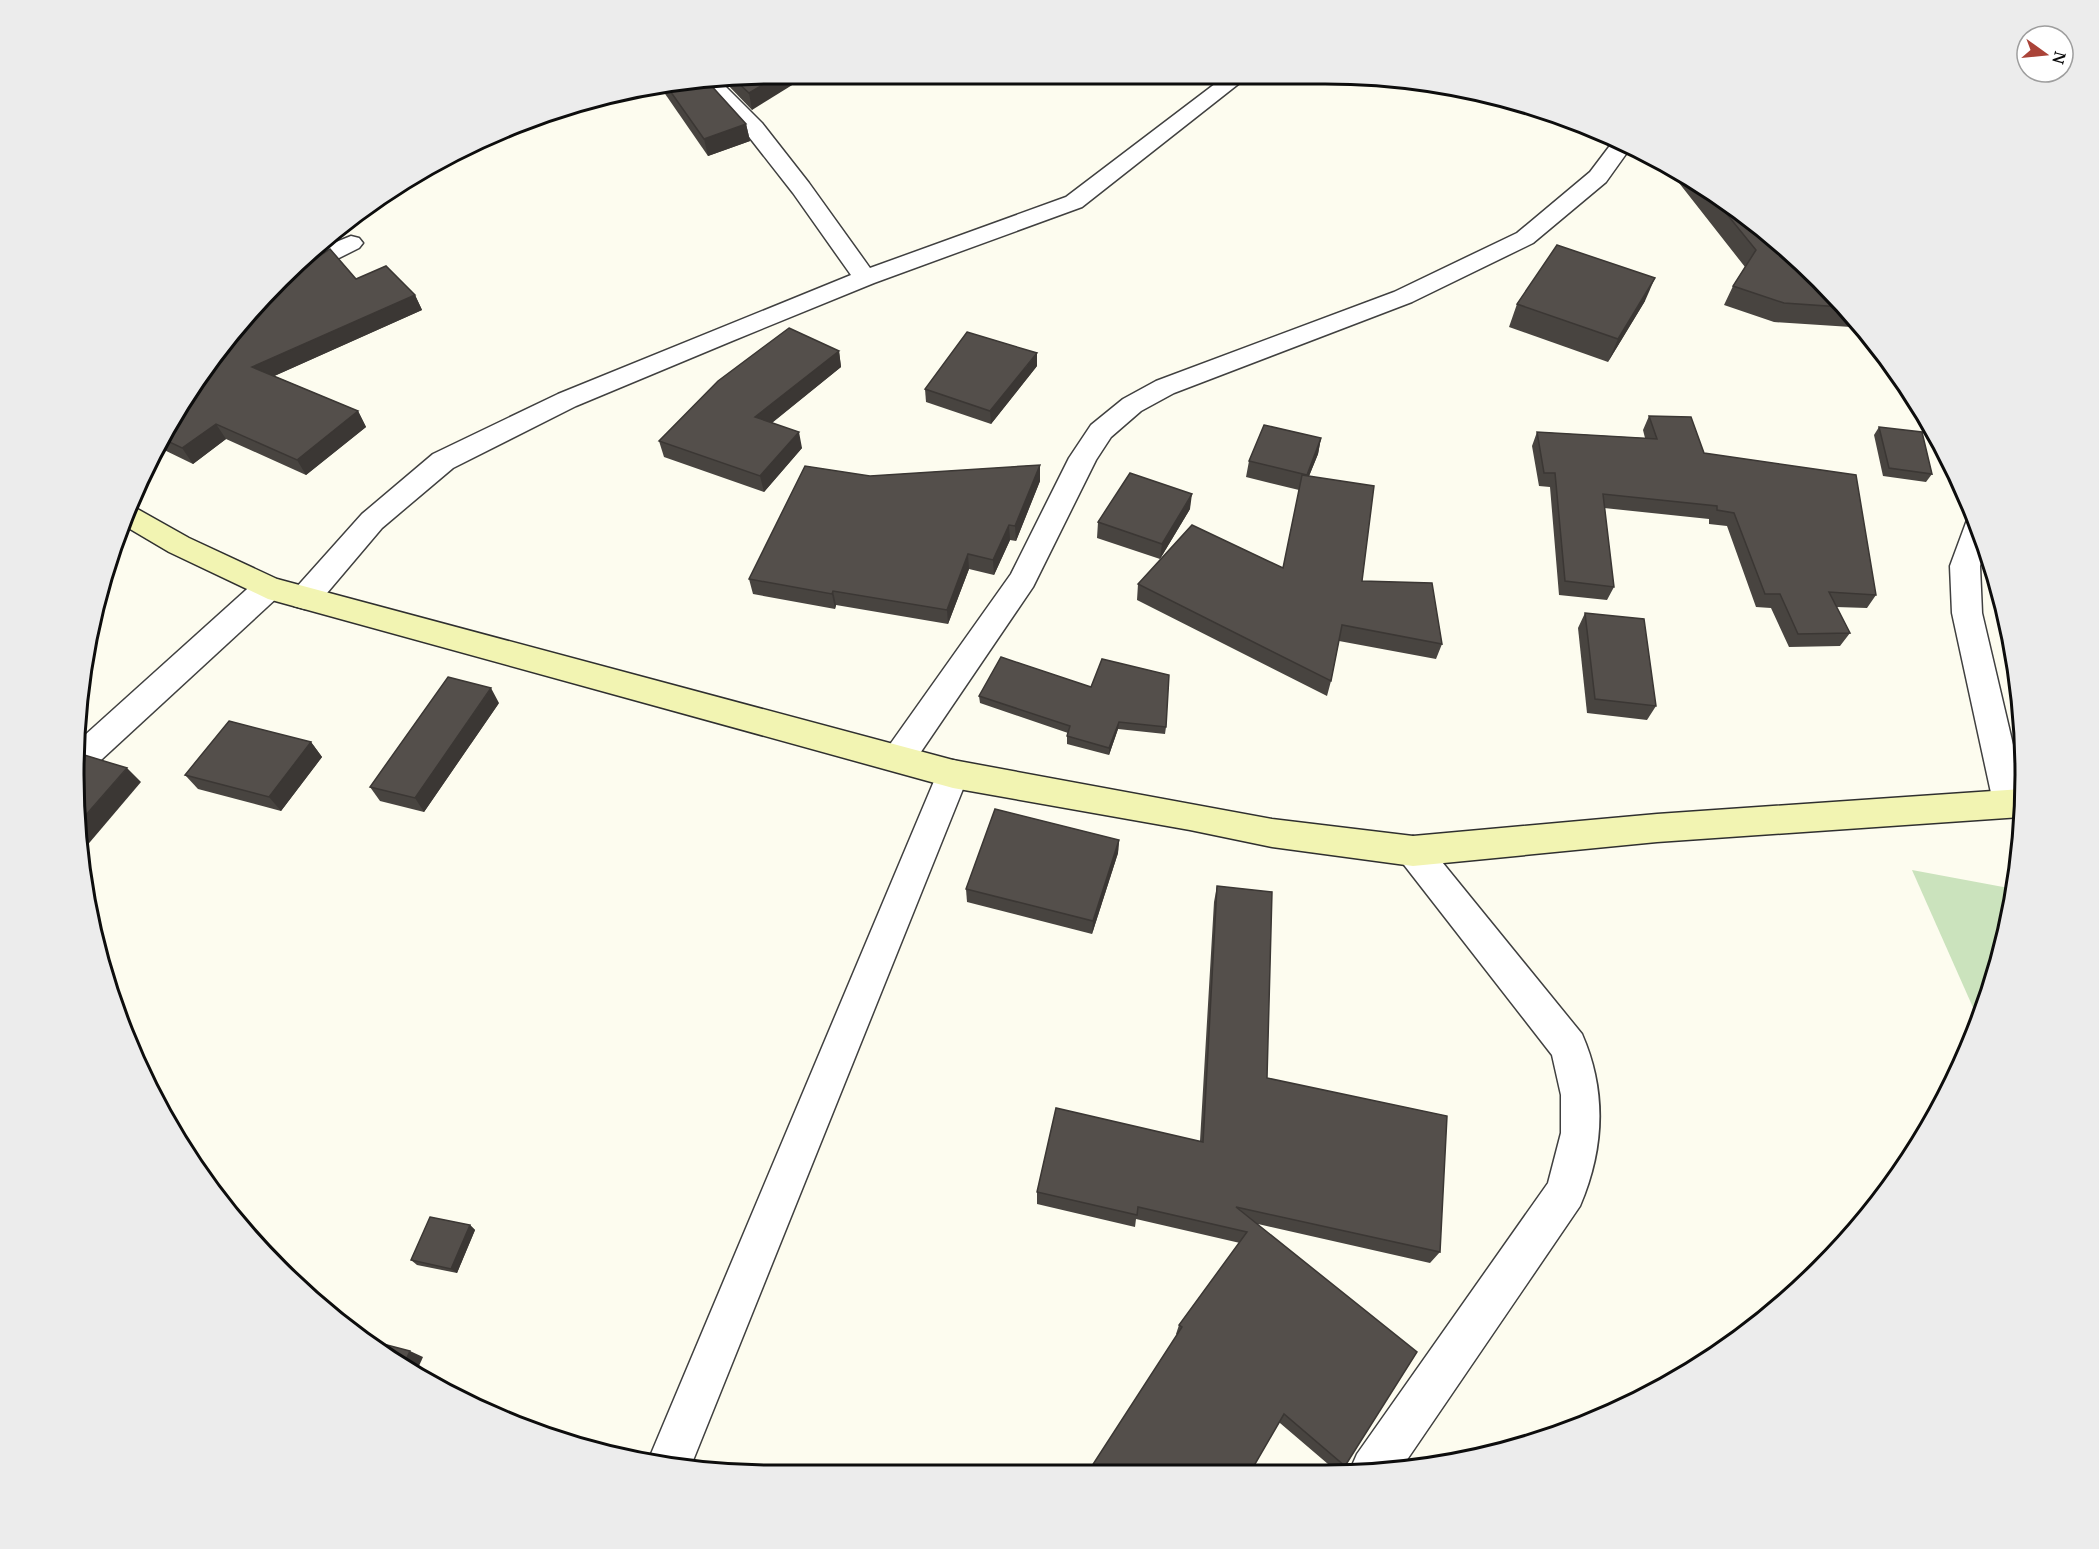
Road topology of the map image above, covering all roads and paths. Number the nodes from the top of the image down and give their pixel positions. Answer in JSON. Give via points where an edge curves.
{"nodes":[{"id":1,"x":1227,"y":84,"type":"edge"},
{"id":2,"x":714,"y":87,"type":"edge"},
{"id":3,"x":1618,"y":150,"type":"edge"},
{"id":4,"x":351,"y":243,"type":"dead end"},
{"id":5,"x":311,"y":263,"type":"edge"},
{"id":6,"x":865,"y":278,"type":"junction"},
{"id":7,"x":134,"y":518,"type":"edge"},
{"id":8,"x":1973,"y":540,"type":"edge"},
{"id":9,"x":268,"y":588,"type":"junction"},
{"id":10,"x":305,"y":598,"type":"junction"},
{"id":11,"x":84,"y":755,"type":"edge"},
{"id":12,"x":898,"y":759,"type":"junction"},
{"id":13,"x":953,"y":774,"type":"junction"},
{"id":14,"x":2014,"y":797,"type":"edge"},
{"id":15,"x":2014,"y":803,"type":"edge"},
{"id":16,"x":1413,"y":851,"type":"junction"},
{"id":17,"x":672,"y":1457,"type":"edge"},
{"id":18,"x":1378,"y":1463,"type":"edge"}],
"edges":[{"from":1,"to":6,"type":"street","via":[[1074,202]]},
{"from":2,"to":6,"type":"street","via":[[754,128]]},
{"from":3,"to":12,"type":"street","via":[[1598,177],[1525,238],[1403,297],[1165,387],[1132,405],[1101,432],[1083,458],[1023,579]]},
{"from":4,"to":5,"type":"street"},
{"from":6,"to":10,"type":"street","via":[[567,400],[443,461],[372,521]]},
{"from":7,"to":9,"type":"street","via":[[179,545]]},
{"from":8,"to":14,"type":"street","via":[[1965,566],[1967,613]]},
{"from":9,"to":10,"type":"street"},
{"from":9,"to":11,"type":"street"},
{"from":10,"to":12,"type":"street"},
{"from":12,"to":13,"type":"street"},
{"from":13,"to":16,"type":"street","via":[[1272,833]]},
{"from":13,"to":17,"type":"street"},
{"from":15,"to":16,"type":"street","via":[[1658,828]]},
{"from":16,"to":18,"type":"street","via":[[1569,1047],[1580,1095],[1581,1133],[1566,1192]]}]}
